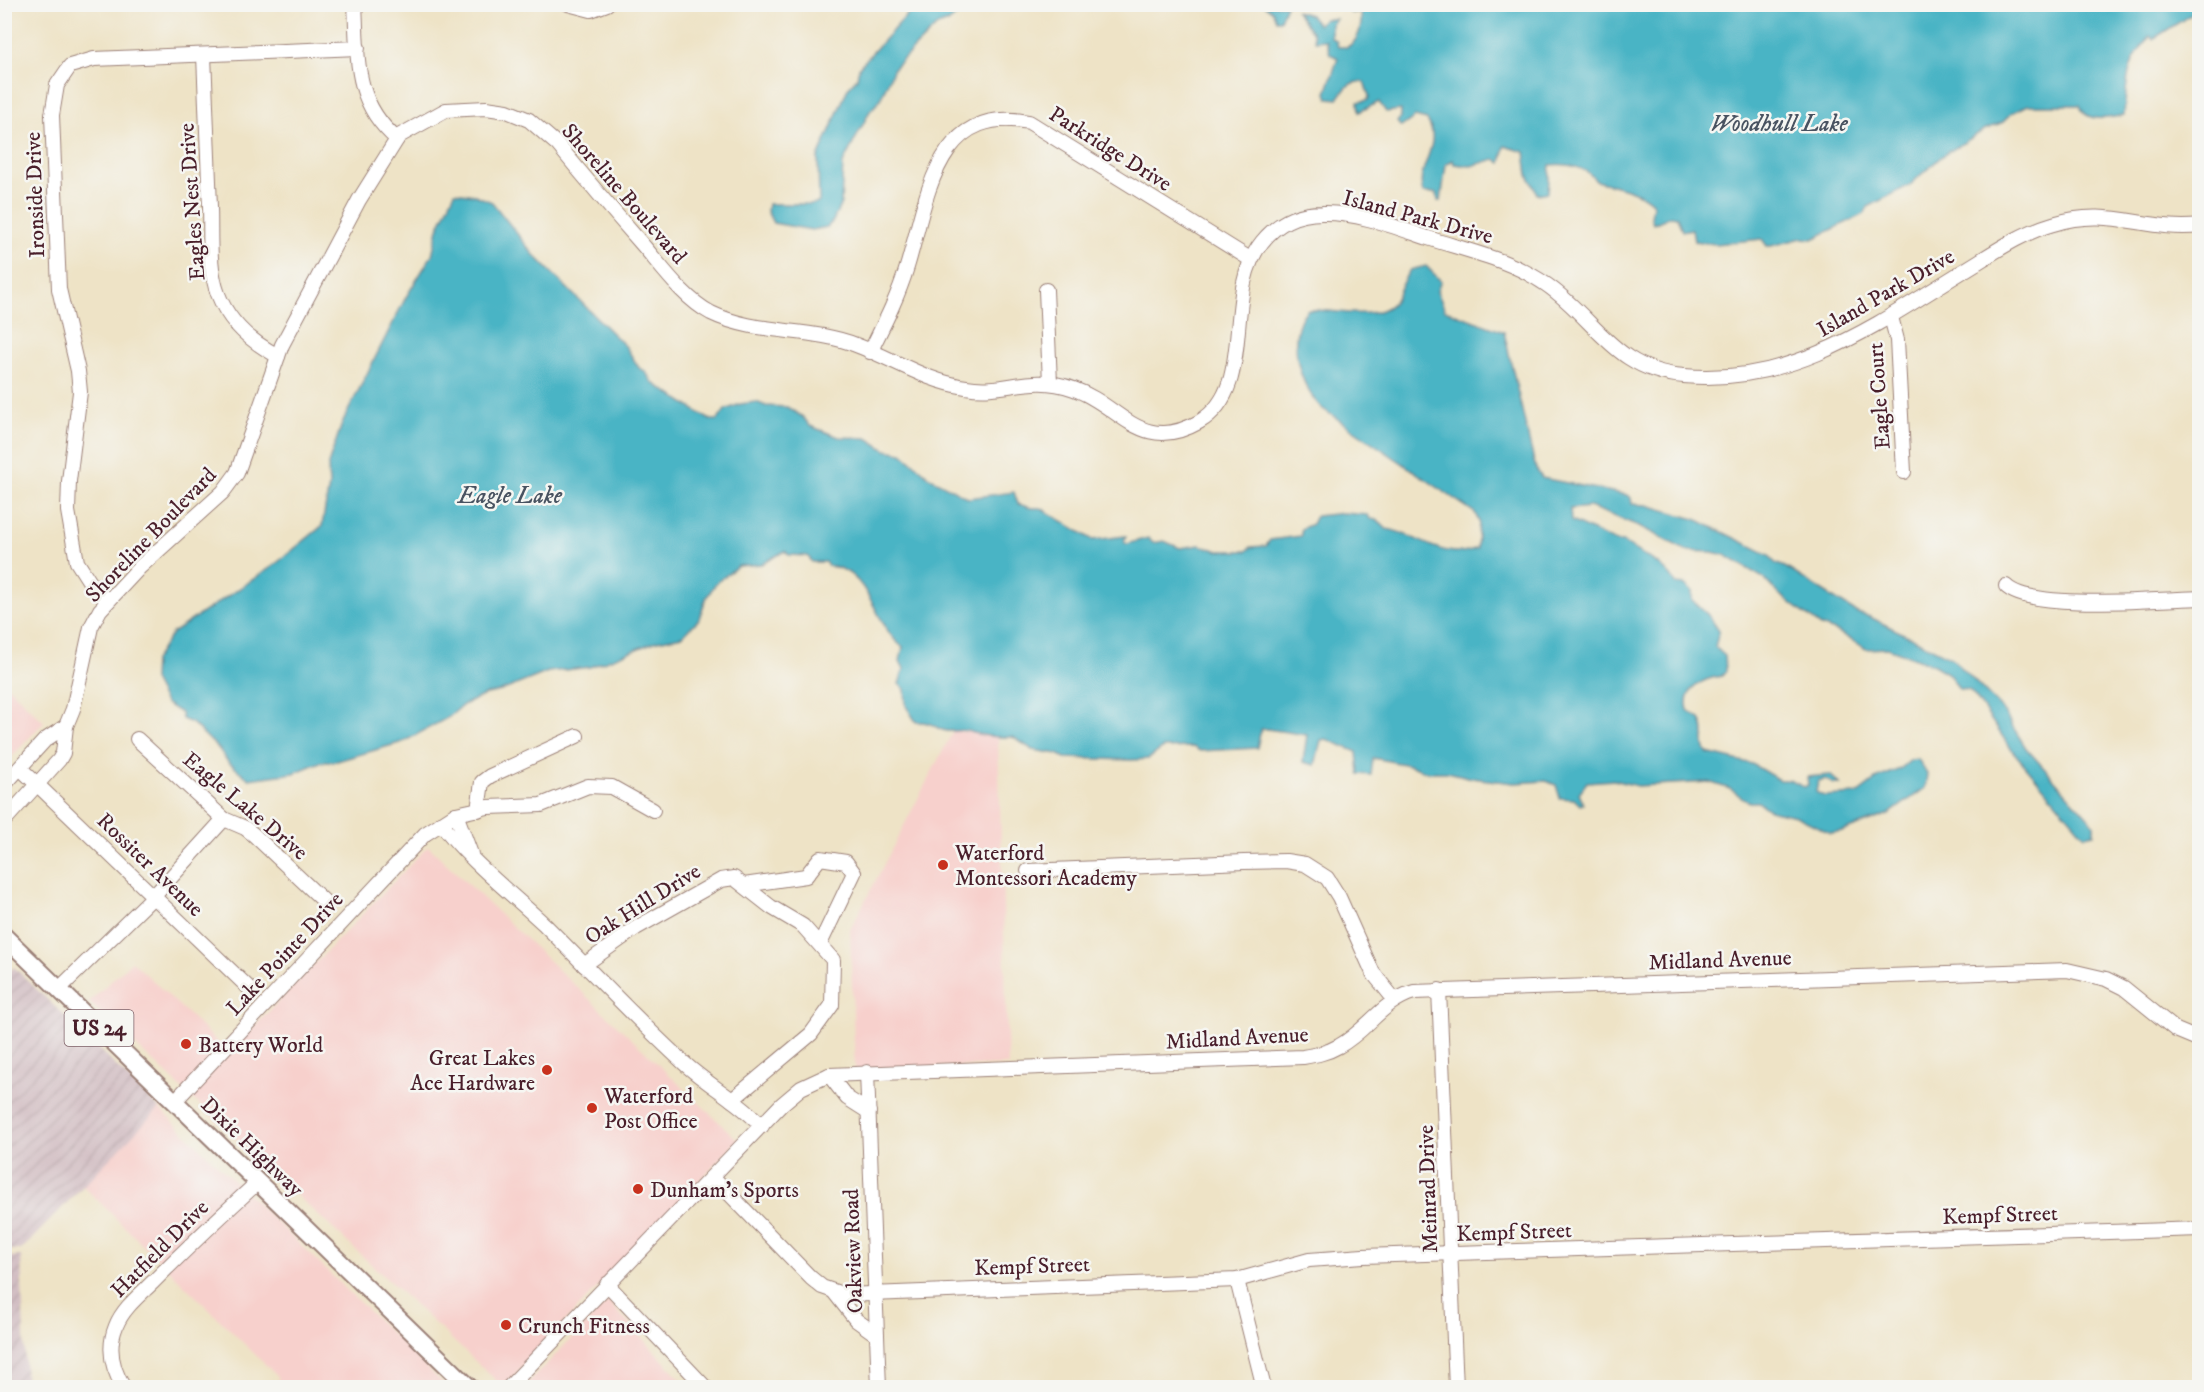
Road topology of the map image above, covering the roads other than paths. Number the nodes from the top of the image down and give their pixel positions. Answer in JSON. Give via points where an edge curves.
{"nodes":[{"id":1,"x":355,"y":4,"type":"edge"},
{"id":2,"x":568,"y":4,"type":"edge"},
{"id":3,"x":606,"y":4,"type":"edge"},
{"id":4,"x":358,"y":48,"type":"junction"},
{"id":5,"x":204,"y":55,"type":"junction"},
{"id":6,"x":397,"y":139,"type":"junction"},
{"id":7,"x":2199,"y":226,"type":"edge"},
{"id":8,"x":1250,"y":259,"type":"junction"},
{"id":9,"x":1046,"y":290,"type":"dead end"},
{"id":10,"x":1891,"y":317,"type":"junction"},
{"id":11,"x":870,"y":352,"type":"junction"},
{"id":12,"x":278,"y":356,"type":"junction"},
{"id":13,"x":1050,"y":383,"type":"junction"},
{"id":14,"x":1904,"y":472,"type":"dead end"},
{"id":15,"x":2006,"y":585,"type":"dead end"},
{"id":16,"x":2199,"y":598,"type":"edge"},
{"id":17,"x":108,"y":601,"type":"junction"},
{"id":18,"x":66,"y":726,"type":"junction"},
{"id":19,"x":577,"y":736,"type":"dead end"},
{"id":20,"x":136,"y":739,"type":"dead end"},
{"id":21,"x":20,"y":768,"type":"junction"},
{"id":22,"x":4,"y":785,"type":"edge"},
{"id":23,"x":39,"y":785,"type":"junction"},
{"id":24,"x":478,"y":810,"type":"junction"},
{"id":25,"x":653,"y":810,"type":"dead end"},
{"id":26,"x":456,"y":814,"type":"junction"},
{"id":27,"x":224,"y":819,"type":"junction"},
{"id":28,"x":4,"y":821,"type":"edge"},
{"id":29,"x":441,"y":823,"type":"junction"},
{"id":30,"x":471,"y":854,"type":"junction"},
{"id":31,"x":1028,"y":871,"type":"dead end"},
{"id":32,"x":744,"y":885,"type":"junction"},
{"id":33,"x":154,"y":896,"type":"junction"},
{"id":34,"x":327,"y":904,"type":"dead end"},
{"id":35,"x":4,"y":936,"type":"edge"},
{"id":36,"x":820,"y":944,"type":"junction"},
{"id":37,"x":584,"y":965,"type":"junction"},
{"id":38,"x":59,"y":989,"type":"junction"},
{"id":39,"x":1439,"y":990,"type":"junction"},
{"id":40,"x":252,"y":991,"type":"dead end"},
{"id":41,"x":1394,"y":999,"type":"junction"},
{"id":42,"x":2199,"y":1040,"type":"edge"},
{"id":43,"x":867,"y":1072,"type":"junction"},
{"id":44,"x":829,"y":1075,"type":"junction"},
{"id":45,"x":732,"y":1100,"type":"junction"},
{"id":46,"x":175,"y":1101,"type":"junction"},
{"id":47,"x":869,"y":1112,"type":"junction"},
{"id":48,"x":762,"y":1126,"type":"junction"},
{"id":49,"x":712,"y":1177,"type":"junction"},
{"id":50,"x":258,"y":1182,"type":"junction"},
{"id":51,"x":2199,"y":1229,"type":"edge"},
{"id":52,"x":1450,"y":1254,"type":"junction"},
{"id":53,"x":1237,"y":1280,"type":"junction"},
{"id":54,"x":607,"y":1284,"type":"junction"},
{"id":55,"x":834,"y":1292,"type":"junction"},
{"id":56,"x":875,"y":1293,"type":"junction"},
{"id":57,"x":877,"y":1335,"type":"junction"},
{"id":58,"x":124,"y":1388,"type":"edge"},
{"id":59,"x":470,"y":1388,"type":"edge"},
{"id":60,"x":508,"y":1388,"type":"edge"},
{"id":61,"x":706,"y":1388,"type":"edge"},
{"id":62,"x":879,"y":1388,"type":"edge"},
{"id":63,"x":1264,"y":1388,"type":"edge"},
{"id":64,"x":1456,"y":1388,"type":"edge"}],
"edges":[{"from":1,"to":4,"type":"street"},
{"from":2,"to":3,"type":"street","via":[[591,10]]},
{"from":4,"to":5,"type":"street","name":"Ironside Drive"},
{"from":4,"to":6,"type":"street","via":[[366,100],[381,125]]},
{"from":5,"to":12,"type":"street","name":"Eagles Nest Drive","via":[[211,243],[218,294],[237,326],[258,346]]},
{"from":5,"to":17,"type":"street","name":"Ironside Drive","via":[[79,61],[63,76],[52,102],[59,288],[80,392],[69,481],[70,534],[77,562],[93,587]]},
{"from":6,"to":11,"type":"street","name":"Shoreline Boulevard","via":[[446,110],[486,108],[529,120],[558,145],[661,266],[709,312],[745,323],[855,344]]},
{"from":6,"to":12,"type":"street","name":"Shoreline Boulevard","via":[[343,230]]},
{"from":7,"to":10,"type":"street","name":"Island Park Drive","via":[[2173,227],[2099,216],[2048,225],[2001,248]]},
{"from":8,"to":10,"type":"street","name":"Island Park Drive","via":[[1271,231],[1285,220],[1305,214],[1340,214],[1387,225],[1515,266],[1559,294],[1629,359],[1680,376],[1723,376],[1779,368],[1824,353]]},
{"from":8,"to":11,"type":"street","name":"Parkridge Drive","via":[[1029,122],[994,120],[962,133],[935,170],[903,279]]},
{"from":8,"to":13,"type":"street","name":"Shoreline Boulevard","via":[[1241,289],[1233,373],[1222,399],[1198,422],[1181,430],[1145,430],[1132,426],[1084,393]]},
{"from":9,"to":13,"type":"street"},
{"from":10,"to":14,"type":"street","name":"Eagle Court","via":[[1897,340]]},
{"from":11,"to":13,"type":"street","name":"Shoreline Boulevard","via":[[928,379],[973,388],[1033,381]]},
{"from":12,"to":17,"type":"street","name":"Shoreline Boulevard","via":[[237,473],[224,492]]},
{"from":15,"to":16,"type":"street","via":[[2022,594],[2070,602]]},
{"from":17,"to":18,"type":"street","name":"Shoreline Boulevard","via":[[91,627]]},
{"from":18,"to":21,"type":"street","via":[[45,740]]},
{"from":18,"to":23,"type":"street","name":"Shoreline Boulevard","via":[[63,753]]},
{"from":19,"to":24,"type":"street","via":[[490,776],[482,782]]},
{"from":20,"to":27,"type":"street","name":"Eagle Lake Drive"},
{"from":21,"to":22,"type":"street"},
{"from":21,"to":23,"type":"street","name":"Rossiter Avenue"},
{"from":23,"to":28,"type":"street","name":"Shoreline Boulevard"},
{"from":23,"to":33,"type":"street","name":"Rossiter Avenue"},
{"from":24,"to":25,"type":"street","via":[[541,806],[577,790],[601,786],[625,792]]},
{"from":24,"to":26,"type":"street"},
{"from":26,"to":29,"type":"street","name":"Lake Pointe Drive"},
{"from":26,"to":30,"type":"street"},
{"from":27,"to":33,"type":"street"},
{"from":27,"to":34,"type":"street","name":"Eagle Lake Drive","via":[[254,835]]},
{"from":29,"to":30,"type":"street","via":[[456,843]]},
{"from":29,"to":46,"type":"street","name":"Lake Pointe Drive","via":[[425,834]]},
{"from":30,"to":37,"type":"street"},
{"from":31,"to":41,"type":"street","via":[[1244,862],[1305,864],[1327,878],[1373,973]]},
{"from":32,"to":36,"type":"street","via":[[803,926]]},
{"from":32,"to":36,"type":"street","via":[[807,876],[820,858],[846,861],[854,873]]},
{"from":32,"to":37,"type":"street","name":"Oak Hill Drive","via":[[735,878],[699,890]]},
{"from":33,"to":38,"type":"street"},
{"from":33,"to":40,"type":"street","name":"Rossiter Avenue"},
{"from":35,"to":38,"type":"main road","name":"Dixie Highway","number":"US 24"},
{"from":36,"to":45,"type":"street","via":[[833,960],[832,1005],[810,1034]]},
{"from":37,"to":45,"type":"street","via":[[682,1062]]},
{"from":38,"to":46,"type":"main road","name":"Dixie Highway","number":"US 24"},
{"from":39,"to":41,"type":"street","name":"Midland Avenue"},
{"from":39,"to":42,"type":"street","name":"Midland Avenue","via":[[2067,970],[2106,979],[2124,988],[2176,1030]]},
{"from":39,"to":52,"type":"street","name":"Meinrad Drive"},
{"from":41,"to":43,"type":"street","name":"Midland Avenue","via":[[1339,1046],[1303,1057]]},
{"from":43,"to":44,"type":"street","name":"Midland Avenue"},
{"from":43,"to":47,"type":"street","name":"Oakview Road"},
{"from":44,"to":47,"type":"street","via":[[847,1098]]},
{"from":44,"to":48,"type":"street","name":"Midland Avenue","via":[[801,1088]]},
{"from":45,"to":48,"type":"street"},
{"from":46,"to":50,"type":"main road","name":"Dixie Highway","number":"US 24"},
{"from":47,"to":56,"type":"street","name":"Oakview Road"},
{"from":48,"to":49,"type":"street","name":"Midland Avenue"},
{"from":49,"to":54,"type":"street","name":"Midland Avenue"},
{"from":49,"to":55,"type":"street","name":"Kempf Street","via":[[811,1278]]},
{"from":50,"to":58,"type":"street","name":"Hatfield Drive","via":[[122,1312],[111,1348],[112,1363]]},
{"from":50,"to":59,"type":"main road","name":"Dixie Highway","number":"US 24"},
{"from":51,"to":52,"type":"street","name":"Kempf Street"},
{"from":52,"to":53,"type":"street","name":"Kempf Street","via":[[1309,1260]]},
{"from":52,"to":64,"type":"street","name":"Meinrad Drive"},
{"from":53,"to":56,"type":"street","name":"Kempf Street"},
{"from":53,"to":63,"type":"street"},
{"from":54,"to":60,"type":"street","name":"Midland Avenue"},
{"from":54,"to":61,"type":"street"},
{"from":55,"to":56,"type":"street","name":"Kempf Street"},
{"from":55,"to":57,"type":"street","name":"Kempf Street","via":[[856,1320]]},
{"from":56,"to":57,"type":"street","name":"Oakview Road"},
{"from":57,"to":62,"type":"street","name":"Oakview Road"}]}
